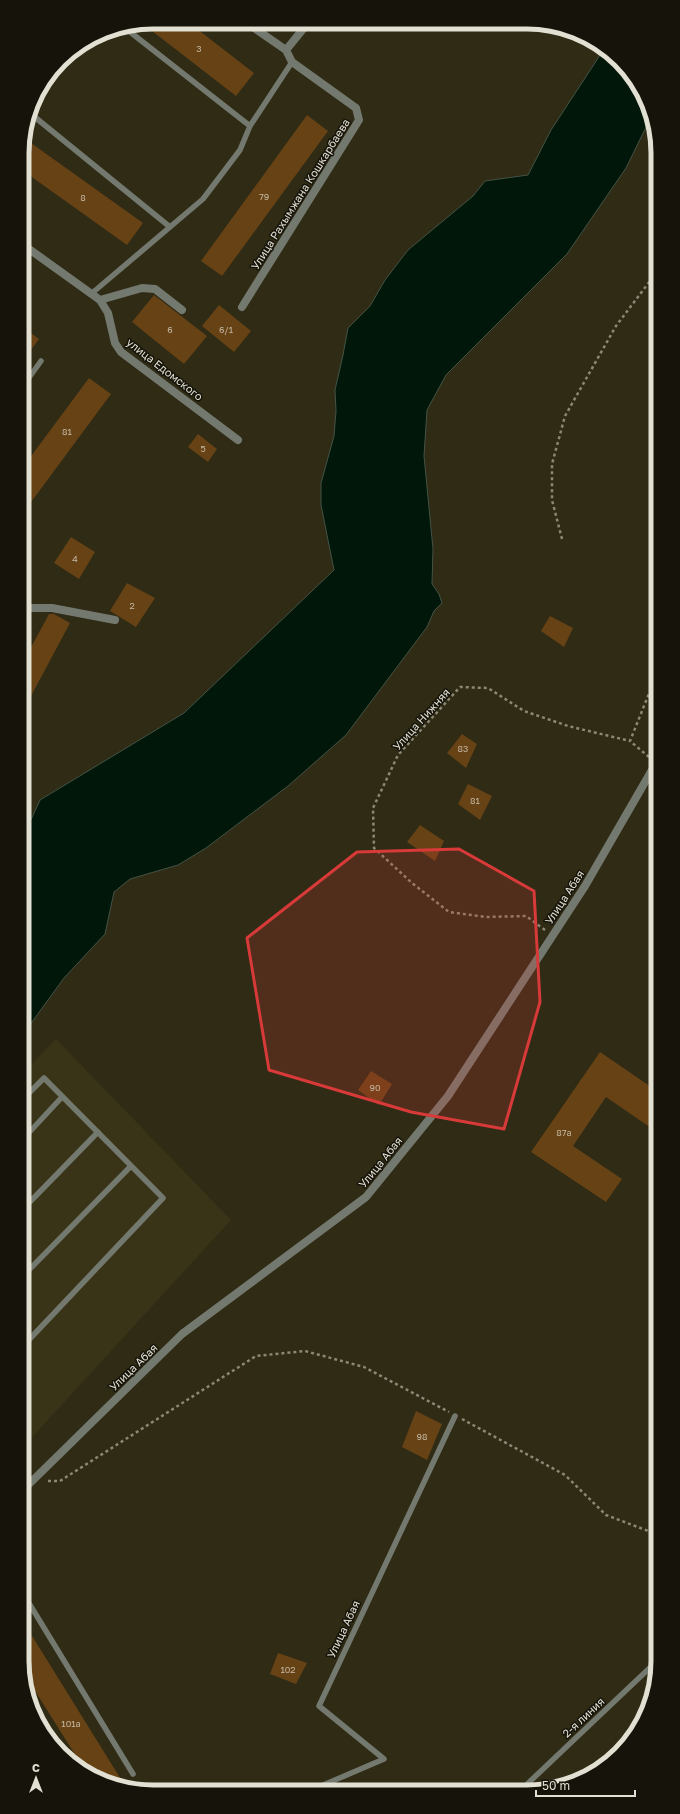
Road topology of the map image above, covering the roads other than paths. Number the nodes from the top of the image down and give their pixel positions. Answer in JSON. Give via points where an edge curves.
{"nodes":[{"id":1,"x":256,"y":29,"type":"edge"},
{"id":2,"x":303,"y":29,"type":"edge"},
{"id":3,"x":129,"y":31,"type":"edge"},
{"id":4,"x":286,"y":50,"type":"junction"},
{"id":5,"x":292,"y":62,"type":"junction"},
{"id":6,"x":34,"y":117,"type":"edge"},
{"id":7,"x":250,"y":126,"type":"junction"},
{"id":8,"x":170,"y":227,"type":"junction"},
{"id":9,"x":29,"y":249,"type":"edge"},
{"id":10,"x":91,"y":294,"type":"junction"},
{"id":11,"x":100,"y":300,"type":"junction"},
{"id":12,"x":242,"y":307,"type":"dead end"},
{"id":13,"x":182,"y":310,"type":"dead end"},
{"id":14,"x":41,"y":360,"type":"dead end"},
{"id":15,"x":29,"y":377,"type":"edge"},
{"id":16,"x":238,"y":440,"type":"dead end"},
{"id":17,"x":29,"y":608,"type":"edge"},
{"id":18,"x":115,"y":620,"type":"dead end"},
{"id":19,"x":651,"y":765,"type":"edge"},
{"id":20,"x":29,"y":1093,"type":"edge"},
{"id":21,"x":62,"y":1097,"type":"junction"},
{"id":22,"x":98,"y":1132,"type":"junction"},
{"id":23,"x":29,"y":1133,"type":"edge"},
{"id":24,"x":131,"y":1166,"type":"junction"},
{"id":25,"x":29,"y":1203,"type":"edge"},
{"id":26,"x":29,"y":1270,"type":"edge"},
{"id":27,"x":29,"y":1340,"type":"edge"},
{"id":28,"x":455,"y":1416,"type":"road end"},
{"id":29,"x":29,"y":1484,"type":"edge"},
{"id":30,"x":29,"y":1603,"type":"edge"},
{"id":31,"x":651,"y":1667,"type":"edge"},
{"id":32,"x":133,"y":1774,"type":"dead end"},
{"id":33,"x":325,"y":1785,"type":"edge"},
{"id":34,"x":526,"y":1785,"type":"edge"}],
"edges":[{"from":1,"to":4,"type":"street","name":"Улица Рахымжана Кошкарбаева"},
{"from":2,"to":4,"type":"street"},
{"from":3,"to":7,"type":"lane"},
{"from":4,"to":5,"type":"street","name":"Улица Рахымжана Кошкарбаева"},
{"from":5,"to":7,"type":"lane"},
{"from":5,"to":12,"type":"street","name":"Улица Рахымжана Кошкарбаева","via":[[356,108],[359,120]]},
{"from":6,"to":8,"type":"lane"},
{"from":7,"to":8,"type":"lane","via":[[240,150],[203,199]]},
{"from":8,"to":10,"type":"lane"},
{"from":9,"to":10,"type":"street","name":"улица Едомского"},
{"from":10,"to":11,"type":"street","name":"улица Едомского"},
{"from":11,"to":13,"type":"street","via":[[142,288],[155,289]]},
{"from":11,"to":16,"type":"street","name":"улица Едомского","via":[[108,314],[115,343],[121,352]]},
{"from":14,"to":15,"type":"lane"},
{"from":17,"to":18,"type":"street","via":[[52,608]]},
{"from":19,"to":29,"type":"street","name":"Улица Абая","via":[[585,886],[448,1096],[366,1197],[182,1334]]},
{"from":20,"to":21,"type":"lane","via":[[44,1078]]},
{"from":21,"to":22,"type":"lane"},
{"from":21,"to":23,"type":"lane"},
{"from":22,"to":24,"type":"lane"},
{"from":22,"to":25,"type":"lane"},
{"from":24,"to":26,"type":"lane"},
{"from":24,"to":27,"type":"lane","via":[[163,1198]]},
{"from":28,"to":33,"type":"lane","name":"Улица Абая","via":[[319,1706],[384,1759]]},
{"from":30,"to":32,"type":"lane"},
{"from":31,"to":34,"type":"lane","name":"2-я линия"}]}
